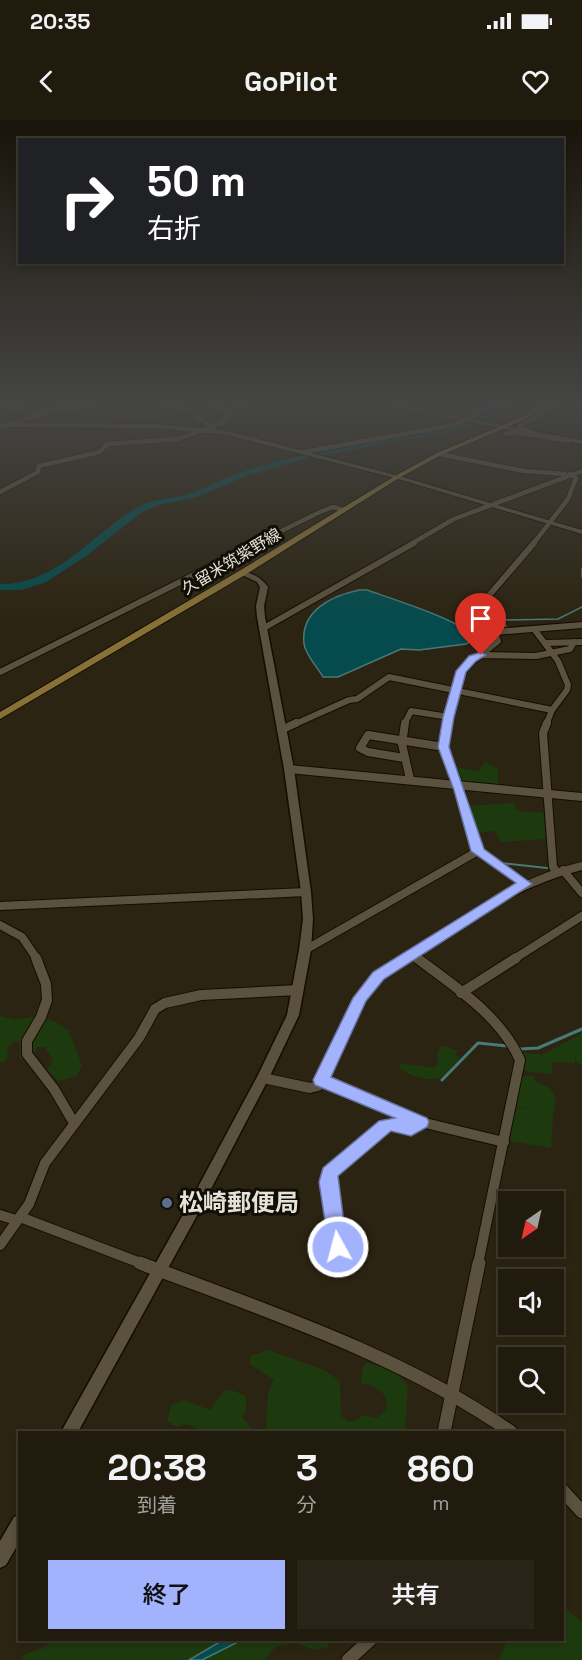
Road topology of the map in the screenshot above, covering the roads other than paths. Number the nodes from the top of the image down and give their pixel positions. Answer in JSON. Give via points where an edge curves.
{"nodes":[{"id":1,"x":29,"y":477,"type":"edge"},
{"id":2,"x":397,"y":477,"type":"joint"},
{"id":3,"x":561,"y":477,"type":"edge"},
{"id":4,"x":574,"y":477,"type":"edge"},
{"id":5,"x":0,"y":492,"type":"edge"},
{"id":6,"x":490,"y":504,"type":"junction"},
{"id":7,"x":344,"y":510,"type":"junction"},
{"id":8,"x":549,"y":521,"type":"junction"},
{"id":9,"x":582,"y":532,"type":"edge"},
{"id":10,"x":242,"y":573,"type":"junction"},
{"id":11,"x":582,"y":625,"type":"edge"},
{"id":12,"x":262,"y":629,"type":"junction"},
{"id":13,"x":534,"y":629,"type":"junction"},
{"id":14,"x":494,"y":632,"type":"junction"},
{"id":15,"x":574,"y":642,"type":"junction"},
{"id":16,"x":582,"y":642,"type":"edge"},
{"id":17,"x":545,"y":643,"type":"junction"},
{"id":18,"x":553,"y":654,"type":"junction"},
{"id":19,"x":481,"y":655,"type":"junction"},
{"id":20,"x":0,"y":672,"type":"edge"},
{"id":21,"x":456,"y":691,"type":"junction"},
{"id":22,"x":552,"y":710,"type":"junction"},
{"id":23,"x":0,"y":716,"type":"edge"},
{"id":24,"x":449,"y":717,"type":"junction"},
{"id":25,"x":281,"y":730,"type":"junction"},
{"id":26,"x":401,"y":740,"type":"junction"},
{"id":27,"x":444,"y":747,"type":"junction"},
{"id":28,"x":404,"y":758,"type":"junction"},
{"id":29,"x":289,"y":769,"type":"junction"},
{"id":30,"x":410,"y":778,"type":"junction"},
{"id":31,"x":456,"y":783,"type":"junction"},
{"id":32,"x":548,"y":793,"type":"junction"},
{"id":33,"x":582,"y":797,"type":"edge"},
{"id":34,"x":478,"y":851,"type":"junction"},
{"id":35,"x":582,"y":866,"type":"edge"},
{"id":36,"x":560,"y":871,"type":"junction"},
{"id":37,"x":526,"y":884,"type":"junction"},
{"id":38,"x":306,"y":892,"type":"junction"},
{"id":39,"x":582,"y":892,"type":"edge"},
{"id":40,"x":0,"y":906,"type":"edge"},
{"id":41,"x":582,"y":915,"type":"edge"},
{"id":42,"x":0,"y":925,"type":"edge"},
{"id":43,"x":305,"y":950,"type":"junction"},
{"id":44,"x":411,"y":953,"type":"junction"},
{"id":45,"x":298,"y":990,"type":"junction"},
{"id":46,"x":461,"y":993,"type":"junction"},
{"id":47,"x":263,"y":1078,"type":"junction"},
{"id":48,"x":321,"y":1080,"type":"junction"},
{"id":49,"x":421,"y":1122,"type":"junction"},
{"id":50,"x":74,"y":1123,"type":"junction"},
{"id":51,"x":504,"y":1142,"type":"junction"},
{"id":52,"x":0,"y":1215,"type":"edge"},
{"id":53,"x":18,"y":1219,"type":"junction"},
{"id":54,"x":0,"y":1245,"type":"edge"},
{"id":55,"x":338,"y":1257,"type":"dead end"},
{"id":56,"x":158,"y":1270,"type":"junction"},
{"id":57,"x":451,"y":1395,"type":"junction"},
{"id":58,"x":70,"y":1431,"type":"edge"},
{"id":59,"x":444,"y":1431,"type":"edge"},
{"id":60,"x":510,"y":1431,"type":"edge"},
{"id":61,"x":564,"y":1492,"type":"edge"},
{"id":62,"x":582,"y":1512,"type":"edge"},
{"id":63,"x":18,"y":1526,"type":"edge"},
{"id":64,"x":0,"y":1558,"type":"edge"},
{"id":65,"x":369,"y":1641,"type":"edge"},
{"id":66,"x":348,"y":1660,"type":"edge"}],
"edges":[{"from":1,"to":5,"type":"street"},
{"from":2,"to":6,"type":"main road"},
{"from":2,"to":7,"type":"main road","name":"久留米筑紫野線"},
{"from":3,"to":6,"type":"street"},
{"from":4,"to":8,"type":"street","via":[[577,484]]},
{"from":6,"to":8,"type":"main road"},
{"from":6,"to":12,"type":"street","via":[[454,519]]},
{"from":7,"to":10,"type":"main road","name":"久留米筑紫野線"},
{"from":7,"to":20,"type":"street","via":[[333,507],[320,512]]},
{"from":8,"to":9,"type":"main road"},
{"from":8,"to":14,"type":"street","via":[[468,618]]},
{"from":10,"to":12,"type":"street","via":[[264,587],[260,606]]},
{"from":10,"to":23,"type":"main road","name":"久留米筑紫野線"},
{"from":11,"to":13,"type":"street"},
{"from":12,"to":25,"type":"street"},
{"from":13,"to":14,"type":"street"},
{"from":13,"to":17,"type":"street"},
{"from":14,"to":19,"type":"street","via":[[498,641]]},
{"from":15,"to":16,"type":"street"},
{"from":15,"to":17,"type":"street"},
{"from":15,"to":18,"type":"street","via":[[570,649]]},
{"from":17,"to":18,"type":"street"},
{"from":18,"to":19,"type":"street"},
{"from":18,"to":22,"type":"street","via":[[568,685]]},
{"from":19,"to":21,"type":"street","via":[[461,671]]},
{"from":21,"to":22,"type":"street"},
{"from":21,"to":24,"type":"street"},
{"from":21,"to":25,"type":"street","via":[[389,677],[357,699]]},
{"from":22,"to":32,"type":"street","via":[[543,733]]},
{"from":24,"to":26,"type":"street","via":[[411,711]]},
{"from":24,"to":27,"type":"street"},
{"from":25,"to":29,"type":"street"},
{"from":26,"to":27,"type":"street"},
{"from":26,"to":28,"type":"street"},
{"from":26,"to":28,"type":"street","via":[[368,735],[360,748]]},
{"from":27,"to":31,"type":"street"},
{"from":28,"to":30,"type":"street"},
{"from":29,"to":30,"type":"street"},
{"from":29,"to":38,"type":"street"},
{"from":30,"to":31,"type":"street"},
{"from":31,"to":32,"type":"street"},
{"from":31,"to":34,"type":"street"},
{"from":32,"to":33,"type":"street"},
{"from":32,"to":36,"type":"street","via":[[553,867]]},
{"from":34,"to":37,"type":"street"},
{"from":34,"to":43,"type":"street"},
{"from":35,"to":36,"type":"street"},
{"from":36,"to":37,"type":"street"},
{"from":36,"to":39,"type":"street"},
{"from":37,"to":44,"type":"street"},
{"from":38,"to":40,"type":"street"},
{"from":38,"to":43,"type":"street"},
{"from":41,"to":46,"type":"street"},
{"from":42,"to":50,"type":"street","via":[[25,939],[47,977],[48,996],[25,1046],[26,1053],[56,1089]]},
{"from":43,"to":45,"type":"street"},
{"from":44,"to":46,"type":"street"},
{"from":44,"to":48,"type":"street","via":[[370,984],[360,998]]},
{"from":45,"to":47,"type":"street","via":[[293,1015]]},
{"from":45,"to":50,"type":"street","via":[[243,991],[163,1003],[147,1019],[139,1038]]},
{"from":46,"to":51,"type":"street","via":[[507,1035],[517,1051],[519,1074]]},
{"from":47,"to":48,"type":"street","via":[[310,1088],[318,1086]]},
{"from":47,"to":56,"type":"street"},
{"from":48,"to":49,"type":"street"},
{"from":49,"to":51,"type":"street"},
{"from":49,"to":55,"type":"street","via":[[411,1129],[385,1126],[329,1173]]},
{"from":50,"to":53,"type":"street","via":[[45,1163],[29,1204]]},
{"from":51,"to":57,"type":"street"},
{"from":52,"to":53,"type":"street"},
{"from":53,"to":54,"type":"street"},
{"from":53,"to":56,"type":"street"},
{"from":56,"to":57,"type":"street","via":[[352,1344]]},
{"from":56,"to":58,"type":"street"},
{"from":57,"to":59,"type":"street"},
{"from":57,"to":60,"type":"street"},
{"from":61,"to":62,"type":"street"},
{"from":63,"to":64,"type":"street"},
{"from":65,"to":66,"type":"street"}]}
